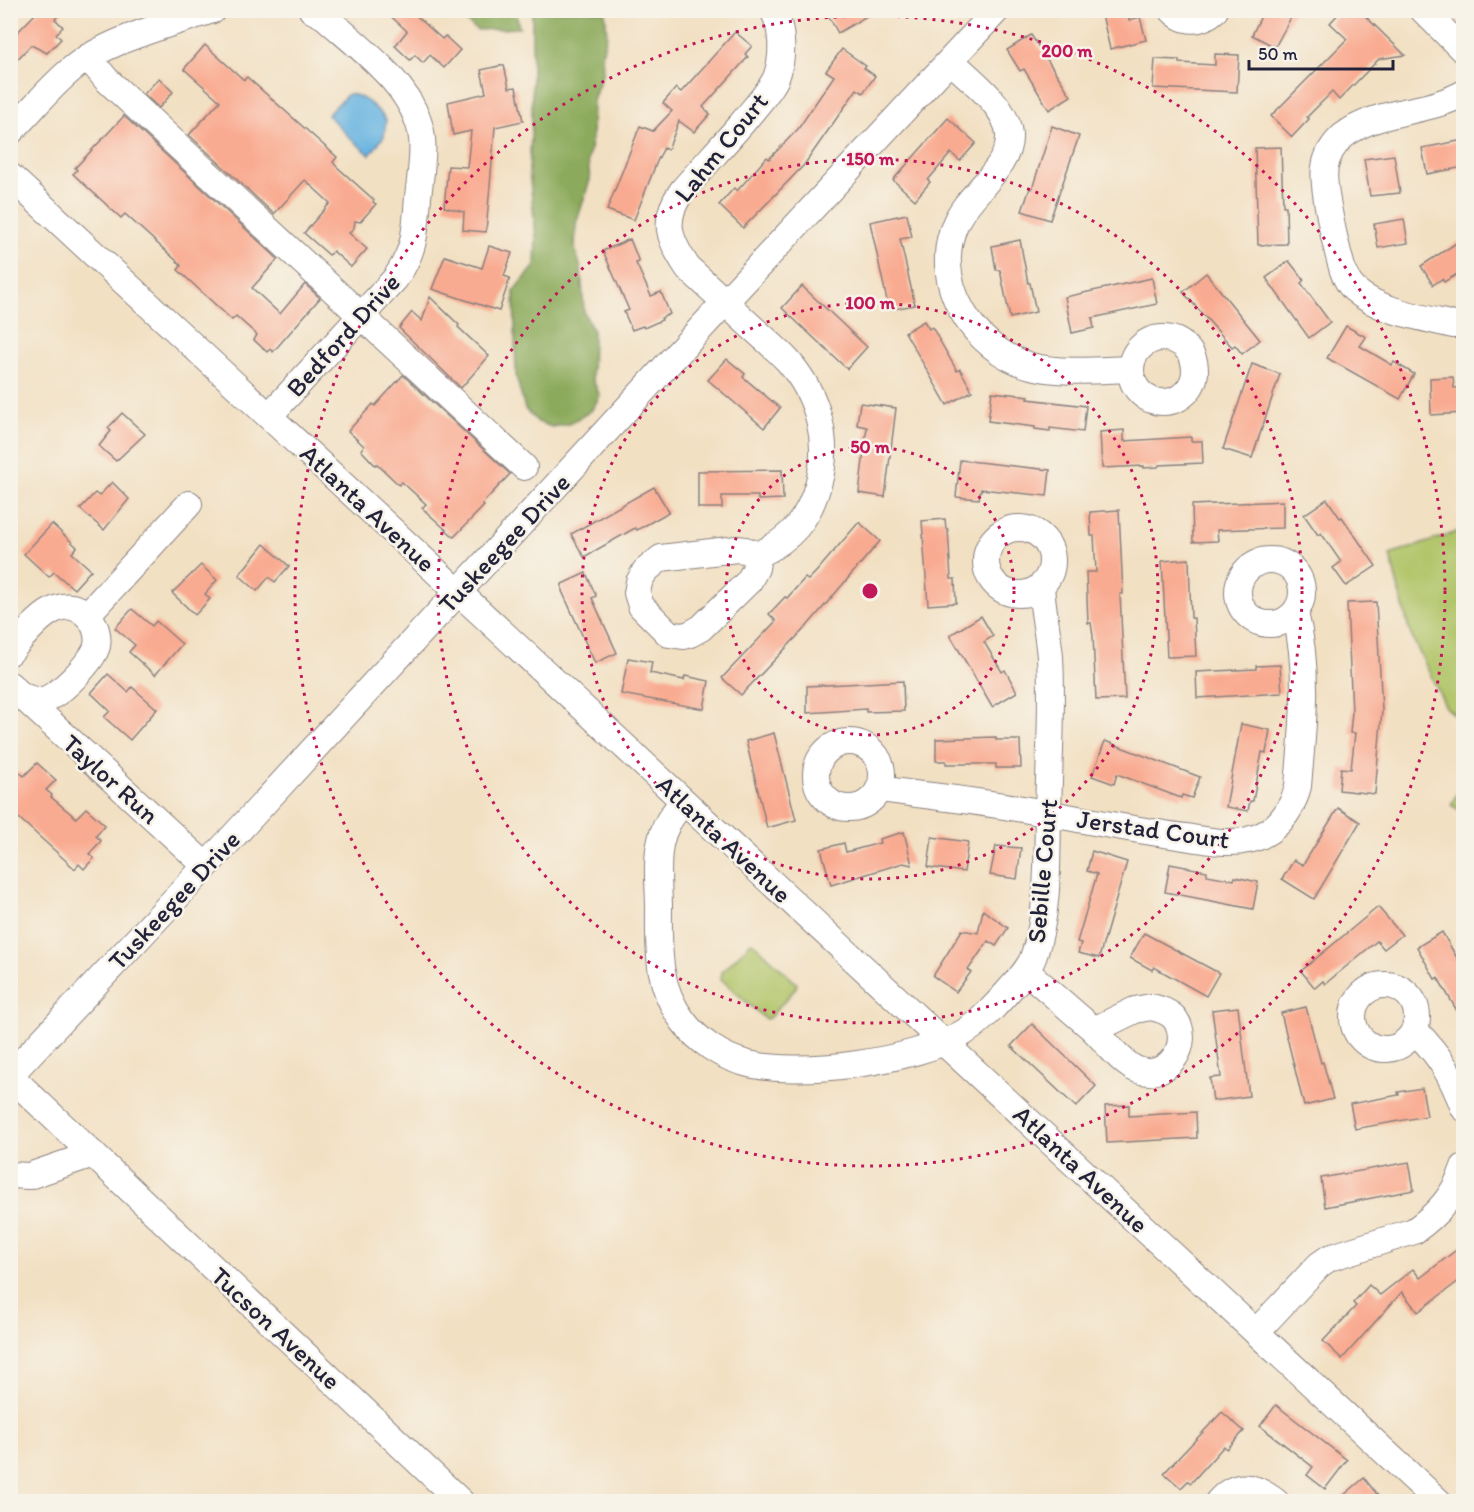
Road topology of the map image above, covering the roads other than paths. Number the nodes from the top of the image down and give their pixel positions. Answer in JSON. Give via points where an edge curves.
{"nodes":[{"id":1,"x":213,"y":10,"type":"edge"},
{"id":2,"x":312,"y":10,"type":"edge"},
{"id":3,"x":773,"y":10,"type":"edge"},
{"id":4,"x":997,"y":10,"type":"edge"},
{"id":5,"x":1172,"y":10,"type":"edge"},
{"id":6,"x":1215,"y":10,"type":"edge"},
{"id":7,"x":1423,"y":10,"type":"edge"},
{"id":8,"x":1464,"y":51,"type":"edge"},
{"id":9,"x":88,"y":57,"type":"junction"},
{"id":10,"x":951,"y":61,"type":"junction"},
{"id":11,"x":1464,"y":93,"type":"edge"},
{"id":12,"x":10,"y":132,"type":"edge"},
{"id":13,"x":10,"y":176,"type":"edge"},
{"id":14,"x":725,"y":302,"type":"junction"},
{"id":15,"x":362,"y":317,"type":"junction"},
{"id":16,"x":1460,"y":325,"type":"edge"},
{"id":17,"x":1131,"y":369,"type":"dead end"},
{"id":18,"x":269,"y":416,"type":"junction"},
{"id":19,"x":524,"y":467,"type":"dead end"},
{"id":20,"x":189,"y":504,"type":"dead end"},
{"id":21,"x":758,"y":555,"type":"junction"},
{"id":22,"x":1041,"y":587,"type":"dead end"},
{"id":23,"x":458,"y":592,"type":"junction"},
{"id":24,"x":1295,"y":613,"type":"dead end"},
{"id":25,"x":87,"y":615,"type":"junction"},
{"id":26,"x":10,"y":652,"type":"edge"},
{"id":27,"x":13,"y":689,"type":"edge"},
{"id":28,"x":879,"y":789,"type":"dead end"},
{"id":29,"x":684,"y":802,"type":"junction"},
{"id":30,"x":1048,"y":813,"type":"junction"},
{"id":31,"x":206,"y":866,"type":"junction"},
{"id":32,"x":1026,"y":971,"type":"junction"},
{"id":33,"x":1094,"y":1030,"type":"dead end"},
{"id":34,"x":1415,"y":1030,"type":"dead end"},
{"id":35,"x":943,"y":1042,"type":"junction"},
{"id":36,"x":10,"y":1075,"type":"edge"},
{"id":37,"x":1464,"y":1108,"type":"edge"},
{"id":38,"x":93,"y":1154,"type":"junction"},
{"id":39,"x":1464,"y":1167,"type":"edge"},
{"id":40,"x":10,"y":1175,"type":"edge"},
{"id":41,"x":1257,"y":1331,"type":"junction"},
{"id":42,"x":460,"y":1502,"type":"edge"},
{"id":43,"x":1218,"y":1502,"type":"edge"},
{"id":44,"x":1276,"y":1502,"type":"edge"},
{"id":45,"x":1440,"y":1502,"type":"edge"}],
"edges":[{"from":1,"to":9,"type":"street"},
{"from":2,"to":15,"type":"street","name":"Bedford Drive","via":[[324,16],[397,83],[410,101],[422,137],[414,240],[408,261]]},
{"from":3,"to":14,"type":"street","name":"Lahm Court","via":[[781,40],[776,77],[758,105],[681,191],[669,217],[676,251],[687,268]]},
{"from":4,"to":10,"type":"street","name":"Tuskeegee Drive"},
{"from":5,"to":6,"type":"street","via":[[1189,20],[1199,20]]},
{"from":7,"to":8,"type":"street"},
{"from":9,"to":12,"type":"street"},
{"from":9,"to":15,"type":"street","via":[[106,79]]},
{"from":10,"to":14,"type":"street","name":"Tuskeegee Drive"},
{"from":10,"to":17,"type":"street","via":[[999,110],[1010,133],[1006,156],[955,224],[948,260],[961,311],[990,344],[1017,361],[1058,370]]},
{"from":11,"to":16,"type":"street","via":[[1450,101],[1354,129],[1333,146],[1324,167],[1343,273],[1353,289],[1369,301]]},
{"from":13,"to":18,"type":"street","name":"Atlanta Avenue"},
{"from":14,"to":21,"type":"street","name":"Lahm Court","via":[[789,362],[820,418],[823,457],[813,501],[788,538]]},
{"from":14,"to":23,"type":"street","name":"Tuskeegee Drive"},
{"from":15,"to":18,"type":"street","name":"Bedford Drive"},
{"from":15,"to":19,"type":"street"},
{"from":18,"to":23,"type":"street","name":"Atlanta Avenue"},
{"from":20,"to":25,"type":"street"},
{"from":21,"to":21,"type":"street","via":[[737,549],[661,558],[645,571],[639,582],[641,606],[669,634],[690,634],[749,581]]},
{"from":22,"to":30,"type":"street","name":"Sebille Court","via":[[1050,658]]},
{"from":23,"to":29,"type":"street","name":"Atlanta Avenue"},
{"from":23,"to":31,"type":"street","name":"Tuskeegee Drive"},
{"from":24,"to":30,"type":"street","name":"Jerstad Court","via":[[1304,655],[1305,692],[1298,786],[1288,813],[1273,828],[1251,840],[1222,842]]},
{"from":25,"to":26,"type":"street","via":[[73,608],[54,609]]},
{"from":25,"to":27,"type":"street","name":"Taylor Run","via":[[93,622],[97,645],[93,655],[56,695],[31,700]]},
{"from":27,"to":31,"type":"street","name":"Taylor Run"},
{"from":28,"to":30,"type":"street","name":"Jerstad Court"},
{"from":29,"to":35,"type":"street","name":"Atlanta Avenue"},
{"from":29,"to":35,"type":"street","name":"Sebille Court","via":[[668,819],[658,849],[660,969],[672,1003],[696,1035],[742,1063],[771,1068],[831,1068]]},
{"from":30,"to":32,"type":"street","name":"Sebille Court","via":[[1043,915],[1034,957]]},
{"from":31,"to":36,"type":"street","name":"Tuskeegee Drive"},
{"from":32,"to":33,"type":"street"},
{"from":32,"to":35,"type":"street","name":"Sebille Court","via":[[970,1028]]},
{"from":34,"to":37,"type":"street","via":[[1446,1067]]},
{"from":35,"to":41,"type":"street","name":"Atlanta Avenue"},
{"from":36,"to":38,"type":"street","name":"Tucson Avenue"},
{"from":38,"to":40,"type":"street","via":[[29,1176]]},
{"from":38,"to":42,"type":"street","name":"Tucson Avenue"},
{"from":39,"to":41,"type":"street","via":[[1448,1200],[1414,1231],[1337,1254],[1324,1262]]},
{"from":41,"to":45,"type":"street","name":"Atlanta Avenue"},
{"from":43,"to":44,"type":"street","via":[[1240,1487],[1256,1489]]}]}
